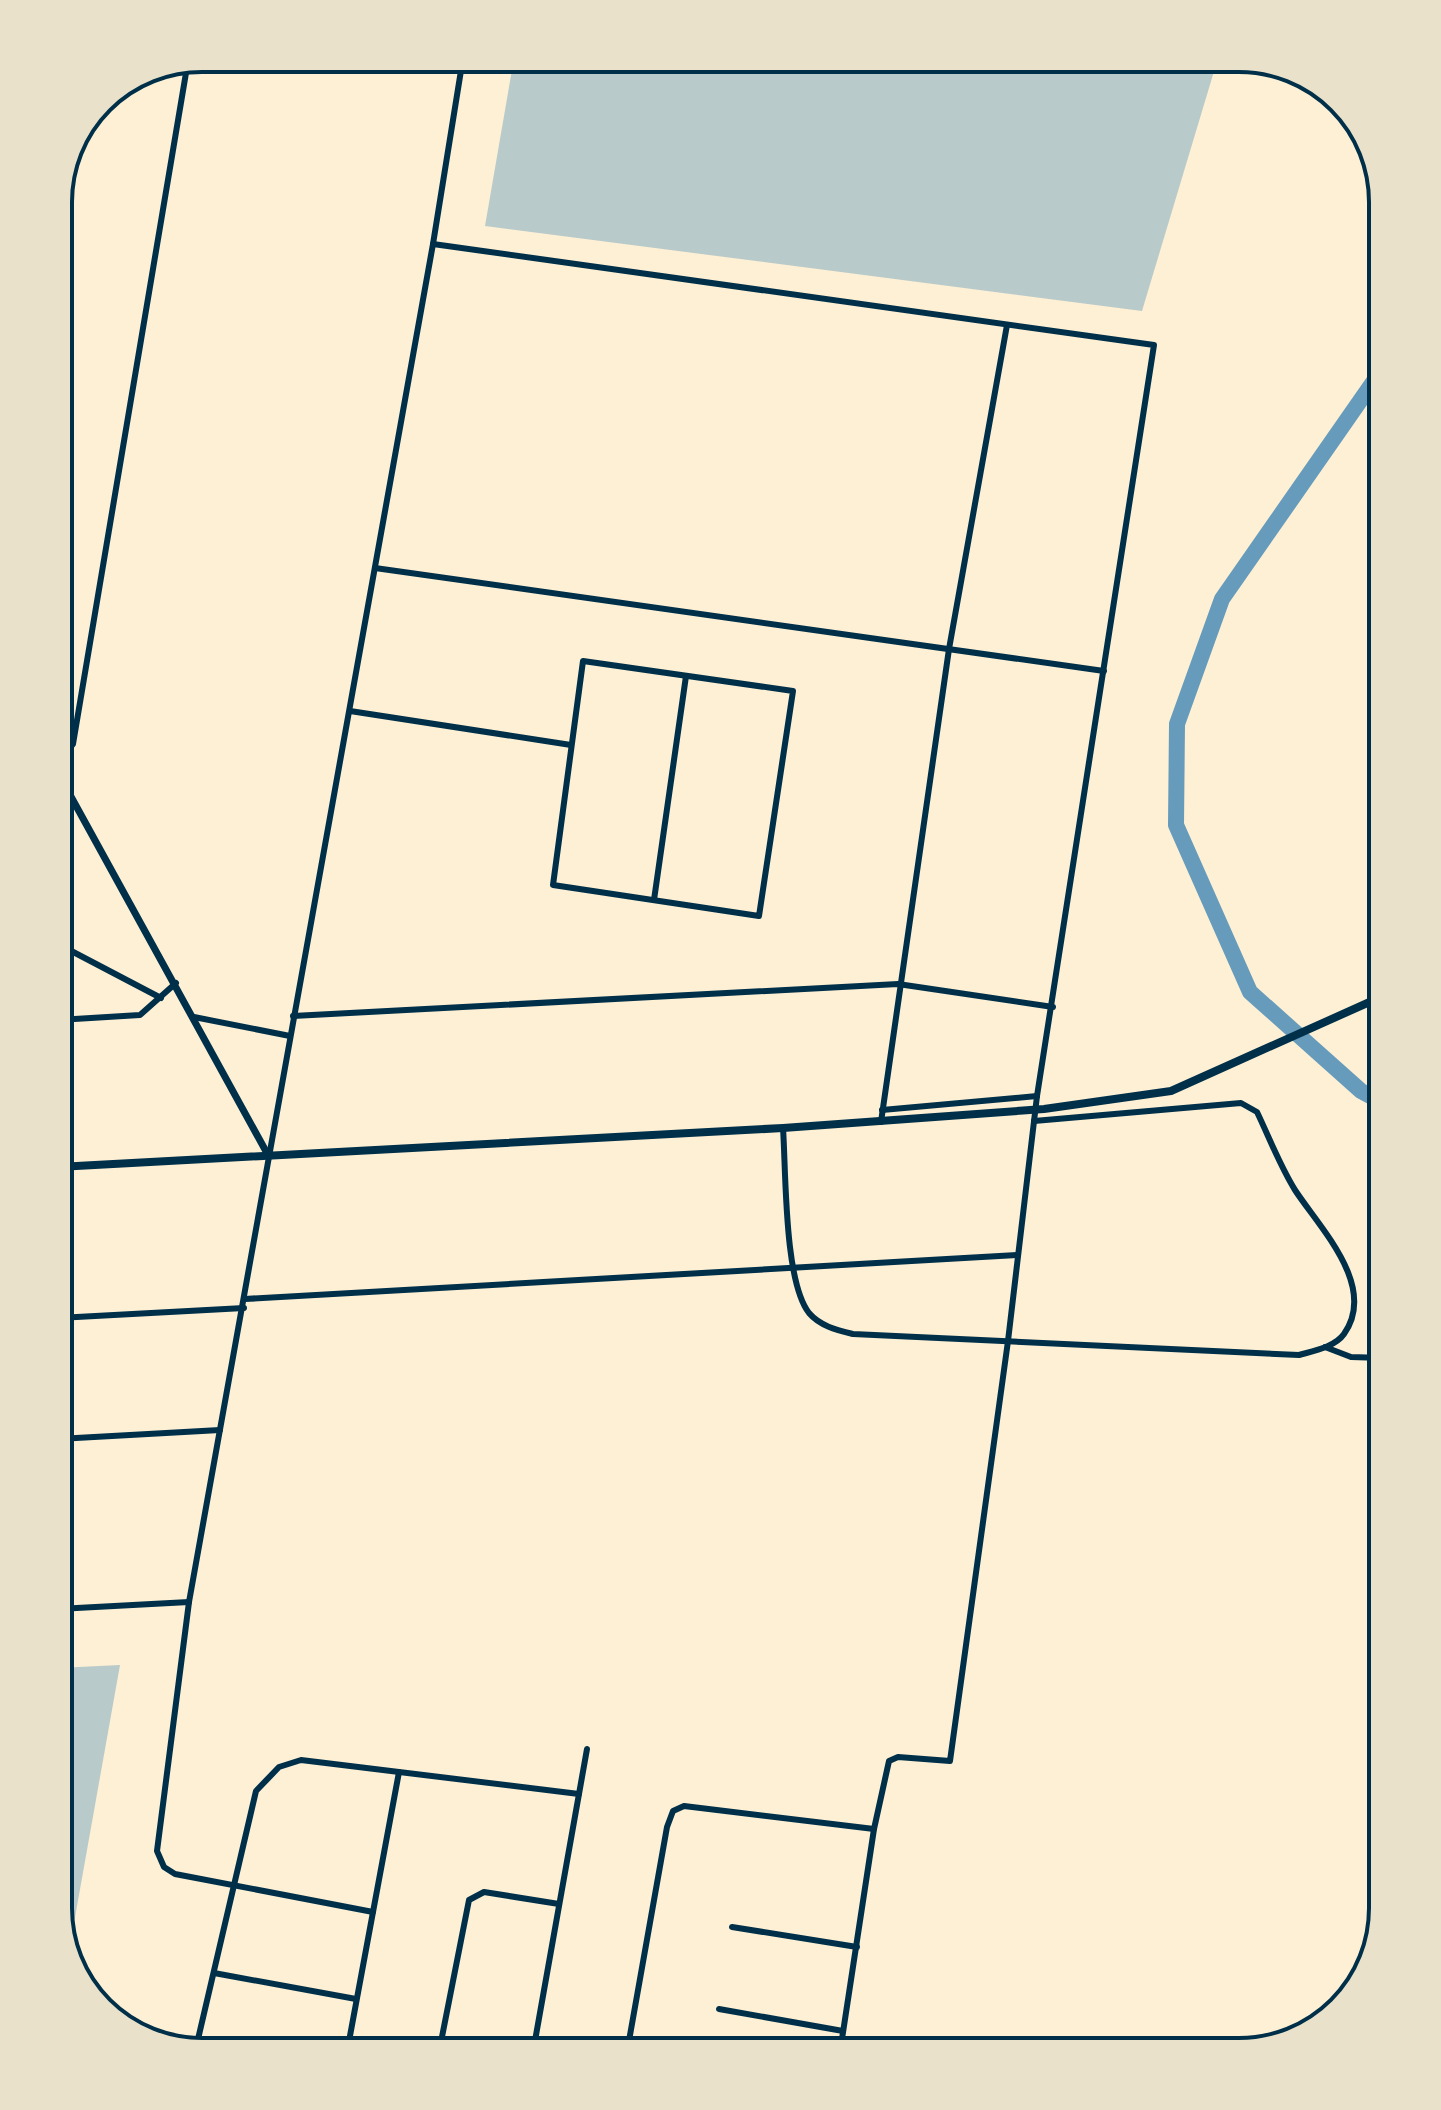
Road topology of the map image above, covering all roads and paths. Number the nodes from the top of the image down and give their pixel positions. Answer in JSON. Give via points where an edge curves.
{"nodes":[{"id":1,"x":461,"y":72,"type":"edge"},
{"id":2,"x":186,"y":73,"type":"edge"},
{"id":3,"x":433,"y":244,"type":"junction"},
{"id":4,"x":1007,"y":325,"type":"junction"},
{"id":5,"x":375,"y":568,"type":"junction"},
{"id":6,"x":949,"y":649,"type":"junction"},
{"id":7,"x":1104,"y":671,"type":"junction"},
{"id":8,"x":686,"y":676,"type":"junction"},
{"id":9,"x":350,"y":711,"type":"junction"},
{"id":10,"x":72,"y":745,"type":"edge"},
{"id":11,"x":571,"y":745,"type":"junction"},
{"id":12,"x":72,"y":798,"type":"edge"},
{"id":13,"x":654,"y":900,"type":"junction"},
{"id":14,"x":72,"y":951,"type":"edge"},
{"id":15,"x":176,"y":983,"type":"junction"},
{"id":16,"x":898,"y":984,"type":"junction"},
{"id":17,"x":161,"y":998,"type":"junction"},
{"id":18,"x":1369,"y":1002,"type":"edge"},
{"id":19,"x":1053,"y":1007,"type":"junction"},
{"id":20,"x":293,"y":1016,"type":"junction"},
{"id":21,"x":194,"y":1017,"type":"junction"},
{"id":22,"x":72,"y":1019,"type":"edge"},
{"id":23,"x":290,"y":1036,"type":"junction"},
{"id":24,"x":1037,"y":1096,"type":"junction"},
{"id":25,"x":882,"y":1110,"type":"junction"},
{"id":26,"x":1034,"y":1121,"type":"junction"},
{"id":27,"x":881,"y":1122,"type":"junction"},
{"id":28,"x":783,"y":1128,"type":"junction"},
{"id":29,"x":268,"y":1155,"type":"junction"},
{"id":30,"x":72,"y":1166,"type":"edge"},
{"id":31,"x":1017,"y":1255,"type":"junction"},
{"id":32,"x":793,"y":1270,"type":"junction"},
{"id":33,"x":245,"y":1299,"type":"junction"},
{"id":34,"x":244,"y":1308,"type":"junction"},
{"id":35,"x":72,"y":1317,"type":"edge"},
{"id":36,"x":1008,"y":1341,"type":"junction"},
{"id":37,"x":1325,"y":1347,"type":"junction"},
{"id":38,"x":1369,"y":1358,"type":"edge"},
{"id":39,"x":220,"y":1430,"type":"junction"},
{"id":40,"x":72,"y":1438,"type":"edge"},
{"id":41,"x":189,"y":1602,"type":"junction"},
{"id":42,"x":72,"y":1608,"type":"edge"},
{"id":43,"x":587,"y":1749,"type":"dead end"},
{"id":44,"x":399,"y":1772,"type":"junction"},
{"id":45,"x":579,"y":1794,"type":"junction"},
{"id":46,"x":874,"y":1829,"type":"junction"},
{"id":47,"x":232,"y":1884,"type":"junction"},
{"id":48,"x":559,"y":1904,"type":"junction"},
{"id":49,"x":373,"y":1912,"type":"junction"},
{"id":50,"x":732,"y":1927,"type":"dead end"},
{"id":51,"x":857,"y":1947,"type":"junction"},
{"id":52,"x":214,"y":1973,"type":"junction"},
{"id":53,"x":356,"y":1999,"type":"junction"},
{"id":54,"x":719,"y":2009,"type":"dead end"},
{"id":55,"x":843,"y":2031,"type":"junction"},
{"id":56,"x":198,"y":2038,"type":"edge"},
{"id":57,"x":349,"y":2038,"type":"edge"},
{"id":58,"x":442,"y":2038,"type":"edge"},
{"id":59,"x":535,"y":2038,"type":"edge"},
{"id":60,"x":629,"y":2038,"type":"edge"},
{"id":61,"x":842,"y":2038,"type":"edge"}],
"edges":[{"from":1,"to":3,"type":"street"},
{"from":2,"to":10,"type":"street"},
{"from":3,"to":4,"type":"street"},
{"from":3,"to":5,"type":"street"},
{"from":4,"to":6,"type":"street"},
{"from":4,"to":7,"type":"street","via":[[1154,345]]},
{"from":5,"to":6,"type":"street"},
{"from":5,"to":9,"type":"street"},
{"from":6,"to":7,"type":"street"},
{"from":6,"to":16,"type":"street"},
{"from":7,"to":19,"type":"street"},
{"from":8,"to":11,"type":"street","via":[[583,661]]},
{"from":8,"to":13,"type":"street"},
{"from":8,"to":13,"type":"street","via":[[793,691],[759,916]]},
{"from":9,"to":11,"type":"street"},
{"from":9,"to":20,"type":"street"},
{"from":11,"to":13,"type":"street","via":[[553,885]]},
{"from":12,"to":15,"type":"street"},
{"from":14,"to":17,"type":"street"},
{"from":15,"to":17,"type":"street"},
{"from":15,"to":21,"type":"street"},
{"from":16,"to":19,"type":"street"},
{"from":16,"to":20,"type":"street"},
{"from":16,"to":25,"type":"street"},
{"from":17,"to":22,"type":"street","via":[[140,1015]]},
{"from":18,"to":27,"type":"main road","via":[[1171,1091],[1044,1109]]},
{"from":19,"to":24,"type":"street"},
{"from":20,"to":23,"type":"street"},
{"from":21,"to":23,"type":"street"},
{"from":21,"to":29,"type":"street"},
{"from":23,"to":29,"type":"street"},
{"from":24,"to":25,"type":"street"},
{"from":24,"to":26,"type":"street"},
{"from":25,"to":27,"type":"street"},
{"from":26,"to":31,"type":"street"},
{"from":26,"to":37,"type":"street","via":[[1250,1106],[1352,1281],[1344,1335]]},
{"from":27,"to":28,"type":"main road"},
{"from":28,"to":29,"type":"main road"},
{"from":28,"to":32,"type":"street"},
{"from":29,"to":30,"type":"main road"},
{"from":29,"to":33,"type":"street"},
{"from":31,"to":32,"type":"street"},
{"from":31,"to":36,"type":"street"},
{"from":32,"to":33,"type":"street"},
{"from":32,"to":36,"type":"street","via":[[810,1314],[830,1329]]},
{"from":33,"to":34,"type":"street"},
{"from":34,"to":35,"type":"street"},
{"from":34,"to":39,"type":"street"},
{"from":36,"to":37,"type":"street","via":[[1299,1355]]},
{"from":36,"to":46,"type":"street","via":[[950,1761],[891,1758]]},
{"from":37,"to":38,"type":"street"},
{"from":39,"to":40,"type":"street"},
{"from":39,"to":41,"type":"street"},
{"from":41,"to":42,"type":"street"},
{"from":41,"to":47,"type":"street","via":[[157,1851],[164,1867],[175,1874]]},
{"from":43,"to":45,"type":"street"},
{"from":44,"to":45,"type":"street"},
{"from":44,"to":47,"type":"street","via":[[301,1760],[279,1767],[256,1791]]},
{"from":44,"to":49,"type":"street"},
{"from":45,"to":48,"type":"street"},
{"from":46,"to":51,"type":"street"},
{"from":46,"to":60,"type":"street","via":[[684,1806],[673,1811]]},
{"from":47,"to":49,"type":"street"},
{"from":47,"to":52,"type":"street"},
{"from":48,"to":58,"type":"street","via":[[484,1892],[469,1900]]},
{"from":48,"to":59,"type":"street"},
{"from":49,"to":53,"type":"street"},
{"from":50,"to":51,"type":"street"},
{"from":51,"to":55,"type":"street"},
{"from":52,"to":53,"type":"street"},
{"from":52,"to":56,"type":"street"},
{"from":53,"to":57,"type":"street"},
{"from":54,"to":55,"type":"street"},
{"from":55,"to":61,"type":"street"}]}
